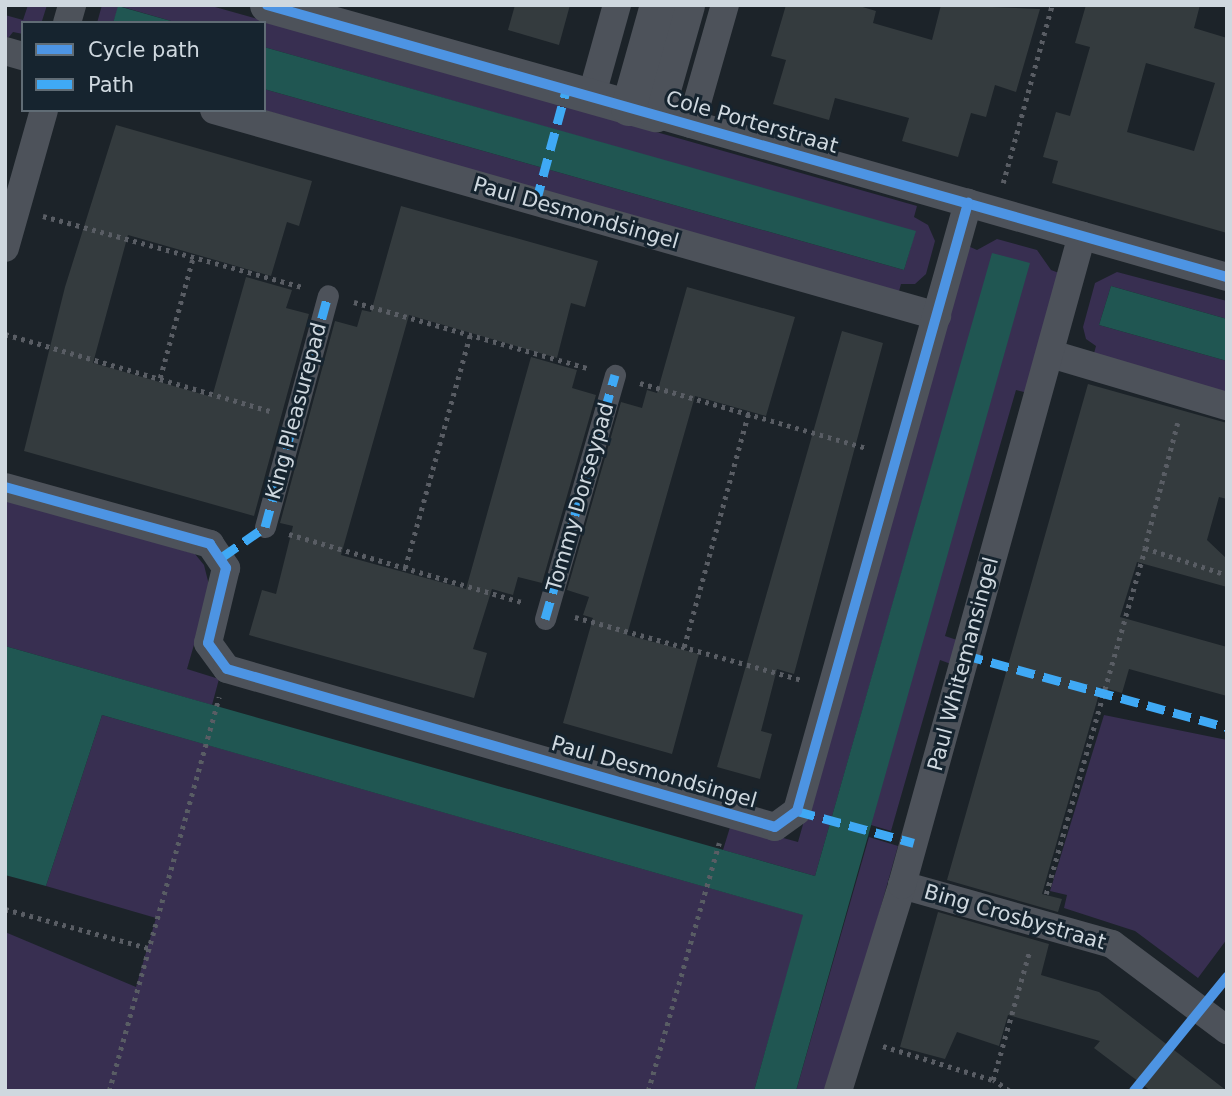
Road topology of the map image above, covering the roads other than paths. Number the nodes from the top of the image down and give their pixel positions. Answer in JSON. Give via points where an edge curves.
{"nodes":[{"id":1,"x":267,"y":5,"type":"edge"},
{"id":2,"x":617,"y":5,"type":"edge"},
{"id":3,"x":657,"y":5,"type":"edge"},
{"id":4,"x":687,"y":5,"type":"edge"},
{"id":5,"x":725,"y":5,"type":"edge"},
{"id":6,"x":591,"y":98,"type":"junction"},
{"id":7,"x":642,"y":111,"type":"junction"},
{"id":8,"x":43,"y":112,"type":"edge"},
{"id":9,"x":221,"y":112,"type":"edge"},
{"id":10,"x":691,"y":124,"type":"junction"},
{"id":11,"x":968,"y":203,"type":"junction"},
{"id":12,"x":1082,"y":235,"type":"junction"},
{"id":13,"x":5,"y":248,"type":"edge"},
{"id":14,"x":1227,"y":276,"type":"edge"},
{"id":15,"x":328,"y":295,"type":"road end"},
{"id":16,"x":937,"y":316,"type":"junction"},
{"id":17,"x":1051,"y":354,"type":"junction"},
{"id":18,"x":615,"y":375,"type":"road end"},
{"id":19,"x":1227,"y":406,"type":"edge"},
{"id":20,"x":5,"y":487,"type":"edge"},
{"id":21,"x":265,"y":527,"type":"dead end"},
{"id":22,"x":545,"y":619,"type":"dead end"},
{"id":23,"x":902,"y":885,"type":"junction"},
{"id":24,"x":1227,"y":1030,"type":"edge"},
{"id":25,"x":838,"y":1091,"type":"edge"}],
"edges":[{"from":1,"to":6,"type":"street","name":"Cole Porterstraat"},
{"from":2,"to":6,"type":"street"},
{"from":3,"to":7,"type":"street"},
{"from":4,"to":7,"type":"street"},
{"from":5,"to":10,"type":"street"},
{"from":6,"to":7,"type":"street","name":"Cole Porterstraat"},
{"from":7,"to":10,"type":"street","name":"Cole Porterstraat"},
{"from":8,"to":13,"type":"street"},
{"from":9,"to":16,"type":"street","name":"Paul Desmondsingel"},
{"from":10,"to":11,"type":"street","name":"Cole Porterstraat"},
{"from":11,"to":12,"type":"street","name":"Cole Porterstraat"},
{"from":11,"to":16,"type":"street","name":"Paul Desmondsingel"},
{"from":12,"to":14,"type":"street","name":"Cole Porterstraat"},
{"from":12,"to":17,"type":"street","name":"Paul Whitemansingel"},
{"from":15,"to":21,"type":"street","name":"King Pleasurepad"},
{"from":16,"to":20,"type":"street","name":"Paul Desmondsingel","via":[[797,811],[775,827],[227,669],[208,643],[226,568],[210,544]]},
{"from":17,"to":19,"type":"street"},
{"from":17,"to":23,"type":"street","name":"Paul Whitemansingel"},
{"from":18,"to":22,"type":"street","name":"Tommy Dorseypad"},
{"from":23,"to":24,"type":"street","name":"Bing Crosbystraat","via":[[1112,944]]},
{"from":23,"to":25,"type":"street","name":"Paul Whitemansingel"}]}
